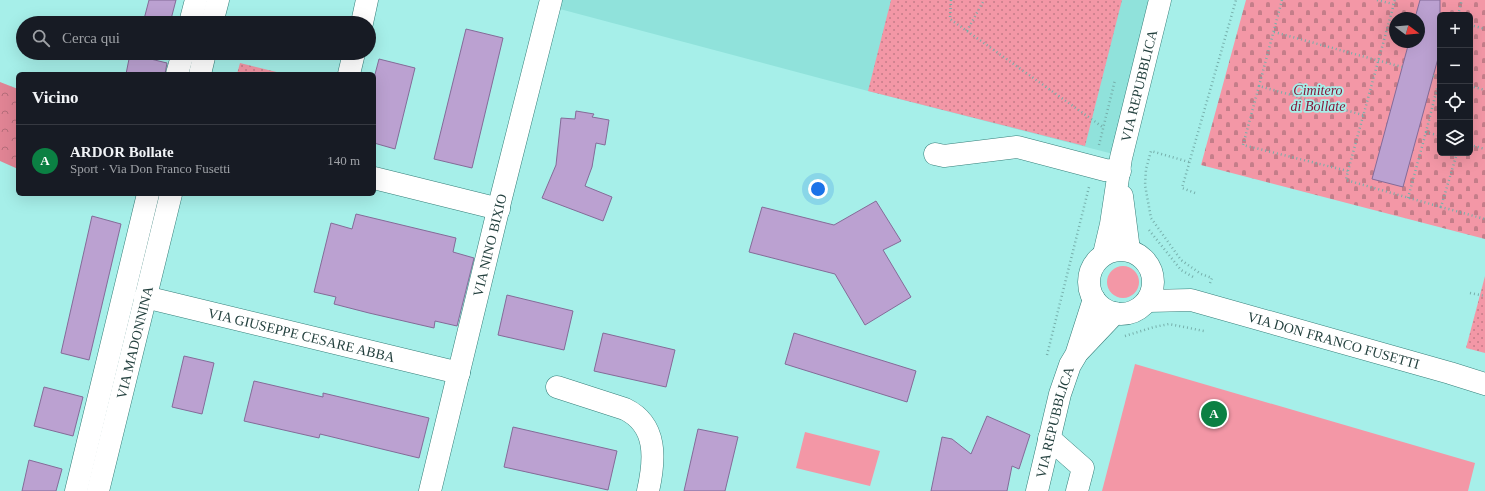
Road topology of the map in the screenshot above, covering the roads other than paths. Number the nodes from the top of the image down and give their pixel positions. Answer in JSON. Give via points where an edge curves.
{"nodes":[{"id":1,"x":196,"y":0,"type":"edge"},
{"id":2,"x":218,"y":0,"type":"edge"},
{"id":3,"x":367,"y":0,"type":"edge"},
{"id":4,"x":551,"y":0,"type":"edge"},
{"id":5,"x":1160,"y":0,"type":"edge"},
{"id":6,"x":192,"y":16,"type":"edge"},
{"id":7,"x":214,"y":16,"type":"edge"},
{"id":8,"x":364,"y":16,"type":"edge"},
{"id":9,"x":181,"y":60,"type":"edge"},
{"id":10,"x":203,"y":60,"type":"edge"},
{"id":11,"x":352,"y":60,"type":"edge"},
{"id":12,"x":178,"y":72,"type":"edge"},
{"id":13,"x":200,"y":72,"type":"edge"},
{"id":14,"x":349,"y":72,"type":"edge"},
{"id":15,"x":935,"y":154,"type":"dead end"},
{"id":16,"x":1120,"y":171,"type":"junction"},
{"id":17,"x":376,"y":178,"type":"edge"},
{"id":18,"x":148,"y":196,"type":"edge"},
{"id":19,"x":170,"y":196,"type":"edge"},
{"id":20,"x":499,"y":209,"type":"junction"},
{"id":21,"x":1129,"y":250,"type":"junction"},
{"id":22,"x":1104,"y":254,"type":"junction"},
{"id":23,"x":1153,"y":274,"type":"junction"},
{"id":24,"x":145,"y":297,"type":"junction"},
{"id":25,"x":1094,"y":299,"type":"junction"},
{"id":26,"x":1191,"y":300,"type":"junction"},
{"id":27,"x":1148,"y":301,"type":"junction"},
{"id":28,"x":1115,"y":313,"type":"junction"},
{"id":29,"x":1076,"y":355,"type":"junction"},
{"id":30,"x":458,"y":373,"type":"junction"},
{"id":31,"x":1482,"y":384,"type":"edge"},
{"id":32,"x":557,"y":387,"type":"dead end"},
{"id":33,"x":1049,"y":438,"type":"junction"},
{"id":34,"x":76,"y":491,"type":"edge"},
{"id":35,"x":98,"y":491,"type":"edge"},
{"id":36,"x":430,"y":491,"type":"edge"},
{"id":37,"x":648,"y":491,"type":"edge"},
{"id":38,"x":1037,"y":491,"type":"edge"},
{"id":39,"x":1077,"y":491,"type":"edge"}],
"edges":[{"from":1,"to":6,"type":"street"},
{"from":2,"to":7,"type":"street"},
{"from":3,"to":8,"type":"street"},
{"from":4,"to":20,"type":"street","name":"VIA NINO BIXIO"},
{"from":5,"to":16,"type":"street","name":"VIA REPUBBLICA"},
{"from":9,"to":12,"type":"street"},
{"from":10,"to":13,"type":"street"},
{"from":11,"to":14,"type":"street"},
{"from":15,"to":16,"type":"street","via":[[944,156],[1017,147],[1105,170]]},
{"from":16,"to":21,"type":"street","name":"VIA REPUBBLICA"},
{"from":16,"to":22,"type":"street","name":"VIA REPUBBLICA"},
{"from":17,"to":20,"type":"street"},
{"from":18,"to":34,"type":"street"},
{"from":19,"to":24,"type":"street","name":"VIA MADONNINA"},
{"from":20,"to":30,"type":"street","name":"VIA NINO BIXIO"},
{"from":21,"to":22,"type":"street","via":[[1116,250]]},
{"from":21,"to":23,"type":"street","via":[[1144,259]]},
{"from":22,"to":25,"type":"street","via":[[1091,270],[1090,290]]},
{"from":23,"to":26,"type":"street","name":"VIA DON FRANCO FUSETTI"},
{"from":23,"to":27,"type":"street","via":[[1154,283]]},
{"from":24,"to":30,"type":"street","name":"VIA GIUSEPPE CESARE ABBA"},
{"from":24,"to":35,"type":"street","name":"VIA MADONNINA"},
{"from":25,"to":28,"type":"street","via":[[1100,306]]},
{"from":25,"to":29,"type":"street","name":"VIA REPUBBLICA"},
{"from":26,"to":27,"type":"street","name":"VIA DON FRANCO FUSETTI"},
{"from":26,"to":31,"type":"street","name":"VIA DON FRANCO FUSETTI"},
{"from":27,"to":28,"type":"street","via":[[1133,312]]},
{"from":28,"to":29,"type":"street","name":"VIA REPUBBLICA"},
{"from":29,"to":33,"type":"street","name":"VIA REPUBBLICA","via":[[1060,394]]},
{"from":30,"to":36,"type":"street","name":"VIA NINO BIXIO"},
{"from":32,"to":37,"type":"street","via":[[625,408],[642,422],[650,436],[653,454]]},
{"from":33,"to":38,"type":"street","name":"VIA REPUBBLICA"},
{"from":33,"to":39,"type":"street","via":[[1083,468]]}]}
